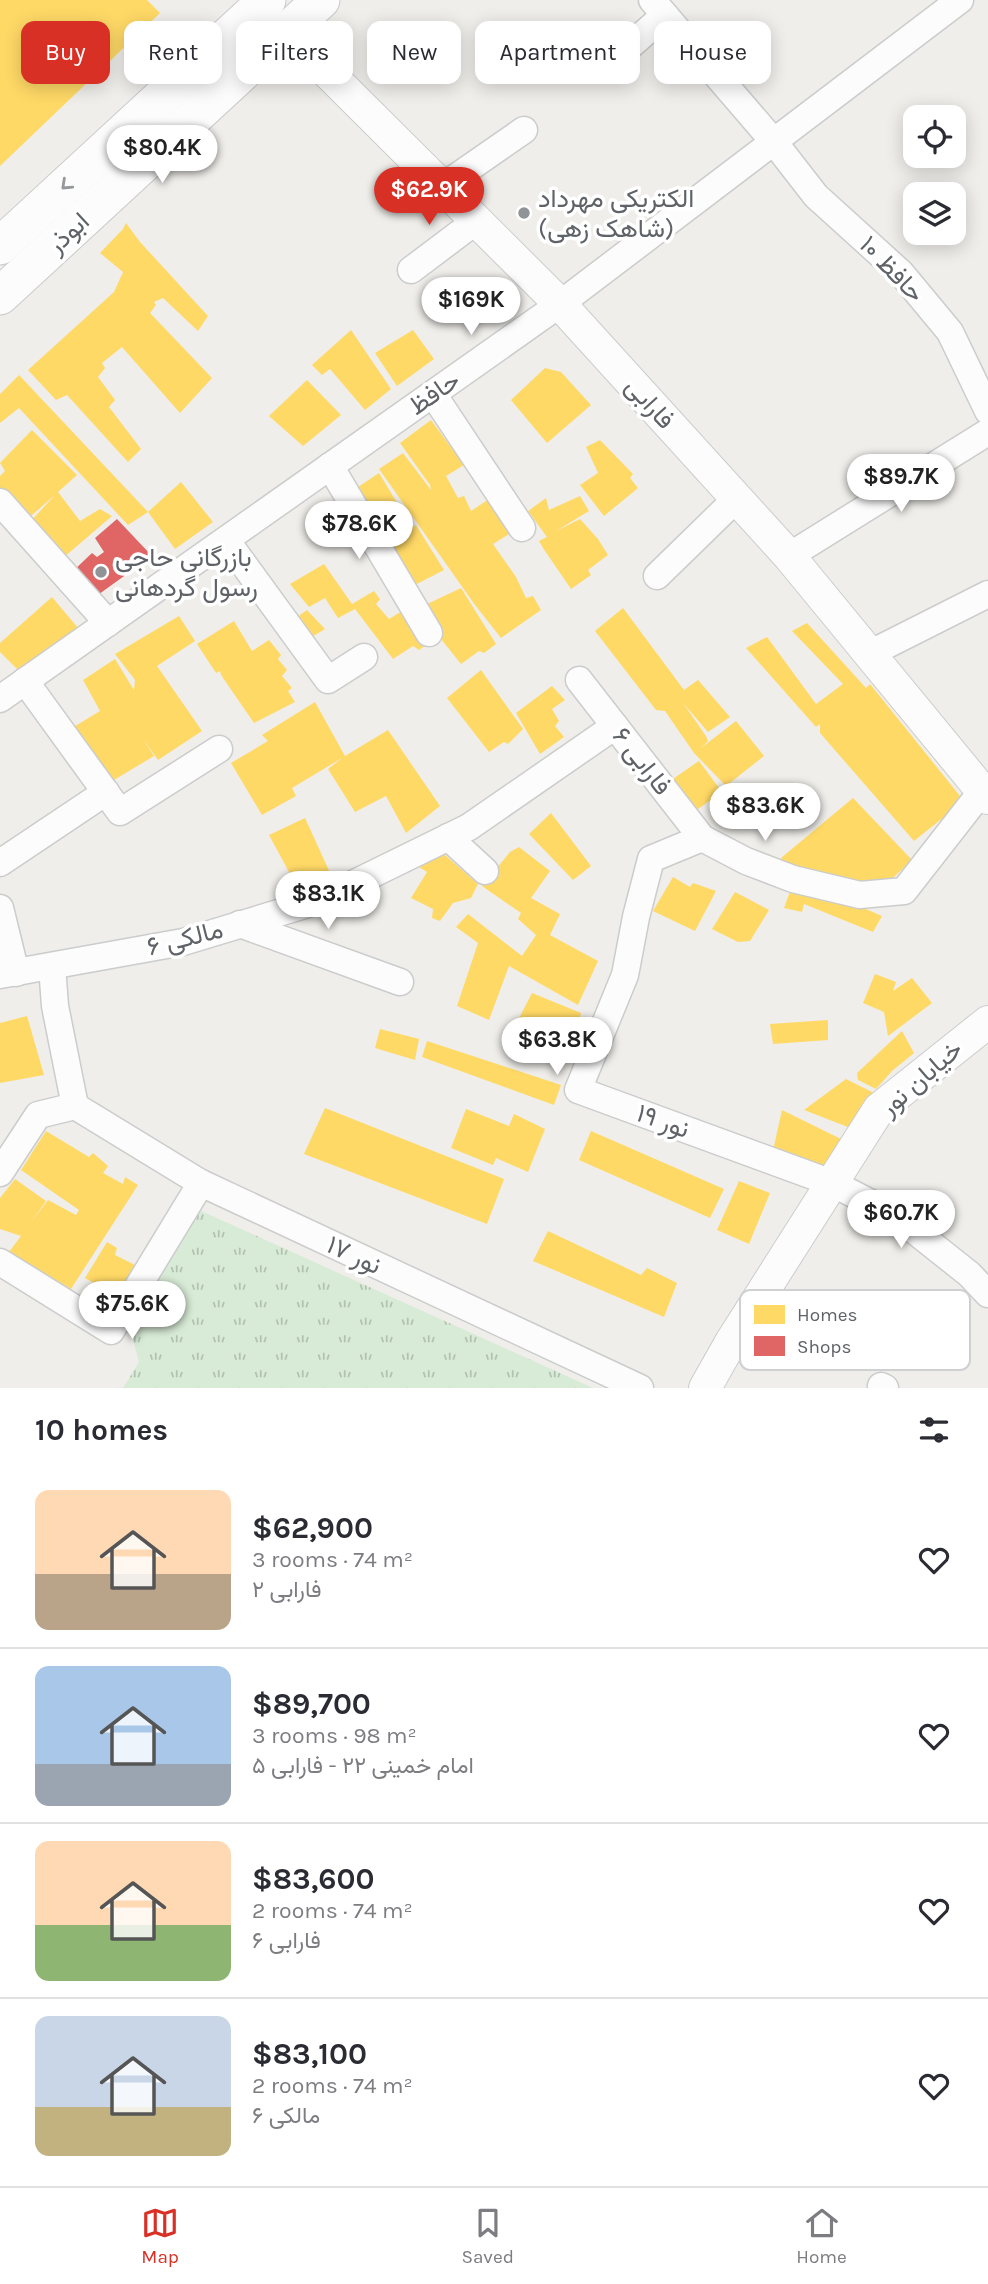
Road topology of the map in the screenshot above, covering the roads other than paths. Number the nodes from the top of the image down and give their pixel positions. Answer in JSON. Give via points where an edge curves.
{"nodes":[{"id":1,"x":321,"y":0,"type":"edge"},
{"id":2,"x":960,"y":0,"type":"edge"},
{"id":3,"x":260,"y":2,"type":"edge"},
{"id":4,"x":658,"y":8,"type":"edge"},
{"id":5,"x":297,"y":21,"type":"edge"},
{"id":6,"x":640,"y":28,"type":"edge"},
{"id":7,"x":236,"y":77,"type":"edge"},
{"id":8,"x":339,"y":84,"type":"edge"},
{"id":9,"x":524,"y":130,"type":"dead end"},
{"id":10,"x":774,"y":142,"type":"junction"},
{"id":11,"x":442,"y":187,"type":"junction"},
{"id":12,"x":476,"y":221,"type":"junction"},
{"id":13,"x":0,"y":246,"type":"edge"},
{"id":14,"x":411,"y":270,"type":"dead end"},
{"id":15,"x":0,"y":296,"type":"edge"},
{"id":16,"x":559,"y":304,"type":"junction"},
{"id":17,"x":433,"y":394,"type":"junction"},
{"id":18,"x":988,"y":411,"type":"edge"},
{"id":19,"x":988,"y":432,"type":"edge"},
{"id":20,"x":330,"y":466,"type":"junction"},
{"id":21,"x":737,"y":498,"type":"junction"},
{"id":22,"x":0,"y":502,"type":"edge"},
{"id":23,"x":522,"y":528,"type":"dead end"},
{"id":24,"x":226,"y":540,"type":"junction"},
{"id":25,"x":789,"y":556,"type":"junction"},
{"id":26,"x":657,"y":576,"type":"dead end"},
{"id":27,"x":988,"y":594,"type":"edge"},
{"id":28,"x":108,"y":623,"type":"junction"},
{"id":29,"x":429,"y":633,"type":"dead end"},
{"id":30,"x":871,"y":653,"type":"junction"},
{"id":31,"x":364,"y":657,"type":"dead end"},
{"id":32,"x":579,"y":680,"type":"dead end"},
{"id":33,"x":25,"y":681,"type":"junction"},
{"id":34,"x":0,"y":699,"type":"edge"},
{"id":35,"x":615,"y":726,"type":"junction"},
{"id":36,"x":219,"y":749,"type":"dead end"},
{"id":37,"x":106,"y":792,"type":"junction"},
{"id":38,"x":985,"y":794,"type":"edge"},
{"id":39,"x":448,"y":837,"type":"junction"},
{"id":40,"x":702,"y":838,"type":"junction"},
{"id":41,"x":0,"y":863,"type":"edge"},
{"id":42,"x":485,"y":872,"type":"dead end"},
{"id":43,"x":0,"y":908,"type":"edge"},
{"id":44,"x":240,"y":925,"type":"junction"},
{"id":45,"x":52,"y":966,"type":"junction"},
{"id":46,"x":8,"y":974,"type":"edge"},
{"id":47,"x":400,"y":982,"type":"dead end"},
{"id":48,"x":985,"y":1031,"type":"edge"},
{"id":49,"x":75,"y":1106,"type":"junction"},
{"id":50,"x":10,"y":1136,"type":"edge"},
{"id":51,"x":0,"y":1173,"type":"edge"},
{"id":52,"x":832,"y":1183,"type":"junction"},
{"id":53,"x":201,"y":1184,"type":"junction"},
{"id":54,"x":0,"y":1262,"type":"edge"},
{"id":55,"x":978,"y":1276,"type":"edge"},
{"id":56,"x":764,"y":1290,"type":"edge"},
{"id":57,"x":988,"y":1294,"type":"edge"},
{"id":58,"x":740,"y":1328,"type":"edge"},
{"id":59,"x":640,"y":1388,"type":"edge"},
{"id":60,"x":705,"y":1388,"type":"edge"}],
"edges":[{"from":1,"to":5,"type":"main road","name":"ابوذر"},
{"from":2,"to":10,"type":"street","name":"حافظ"},
{"from":3,"to":13,"type":"main road","name":"ابوذر","one_way":true},
{"from":4,"to":6,"type":"street"},
{"from":4,"to":10,"type":"street","name":"حافظ ۱۰"},
{"from":7,"to":15,"type":"main road","name":"ابوذر"},
{"from":8,"to":11,"type":"street","name":"فارابی"},
{"from":9,"to":11,"type":"street"},
{"from":10,"to":16,"type":"street","name":"حافظ"},
{"from":10,"to":18,"type":"street","name":"حافظ ۱۰","via":[[817,196],[901,273],[950,332]]},
{"from":11,"to":12,"type":"street","name":"فارابی"},
{"from":12,"to":14,"type":"street"},
{"from":12,"to":16,"type":"street","name":"فارابی"},
{"from":16,"to":17,"type":"street","name":"حافظ"},
{"from":16,"to":21,"type":"street","name":"فارابی"},
{"from":17,"to":20,"type":"street","name":"حافظ"},
{"from":17,"to":23,"type":"street"},
{"from":19,"to":25,"type":"street"},
{"from":20,"to":24,"type":"street","name":"حافظ"},
{"from":20,"to":29,"type":"street"},
{"from":21,"to":25,"type":"street","name":"فارابی"},
{"from":21,"to":26,"type":"street"},
{"from":22,"to":28,"type":"street"},
{"from":24,"to":28,"type":"street","name":"حافظ"},
{"from":24,"to":31,"type":"street","via":[[328,680]]},
{"from":25,"to":30,"type":"street","name":"فارابی"},
{"from":27,"to":30,"type":"street"},
{"from":28,"to":33,"type":"street","name":"حافظ"},
{"from":30,"to":38,"type":"street","name":"فارابی"},
{"from":32,"to":35,"type":"street","name":"فارابی ۶"},
{"from":33,"to":34,"type":"street","name":"حافظ"},
{"from":33,"to":37,"type":"street"},
{"from":35,"to":39,"type":"street","name":"مالکی ۶"},
{"from":35,"to":40,"type":"street","name":"فارابی ۶"},
{"from":36,"to":37,"type":"street","via":[[120,812]]},
{"from":37,"to":41,"type":"street"},
{"from":38,"to":40,"type":"street","name":"فارابی ۶","via":[[904,891],[860,895],[793,879],[746,862]]},
{"from":39,"to":42,"type":"street"},
{"from":39,"to":44,"type":"street","name":"مالکی ۶","via":[[318,901]]},
{"from":40,"to":52,"type":"street","name":"نور ۱۹","via":[[651,859],[625,975],[578,1090]]},
{"from":43,"to":46,"type":"street"},
{"from":44,"to":45,"type":"street","name":"مالکی ۶","via":[[183,942]]},
{"from":44,"to":47,"type":"street"},
{"from":45,"to":46,"type":"street","name":"مالکی ۶"},
{"from":45,"to":49,"type":"street","via":[[55,1006]]},
{"from":48,"to":52,"type":"street","name":"خیابان نور","via":[[880,1110]]},
{"from":49,"to":50,"type":"street","via":[[38,1115]]},
{"from":49,"to":53,"type":"street","name":"نور ۱۷"},
{"from":50,"to":51,"type":"street"},
{"from":52,"to":55,"type":"street","via":[[896,1216]]},
{"from":52,"to":56,"type":"street","name":"خیابان نور"},
{"from":53,"to":54,"type":"street","via":[[111,1331]]},
{"from":53,"to":59,"type":"street","name":"نور ۱۷"},
{"from":55,"to":57,"type":"street"},
{"from":58,"to":60,"type":"street","name":"خیابان نور"}]}
